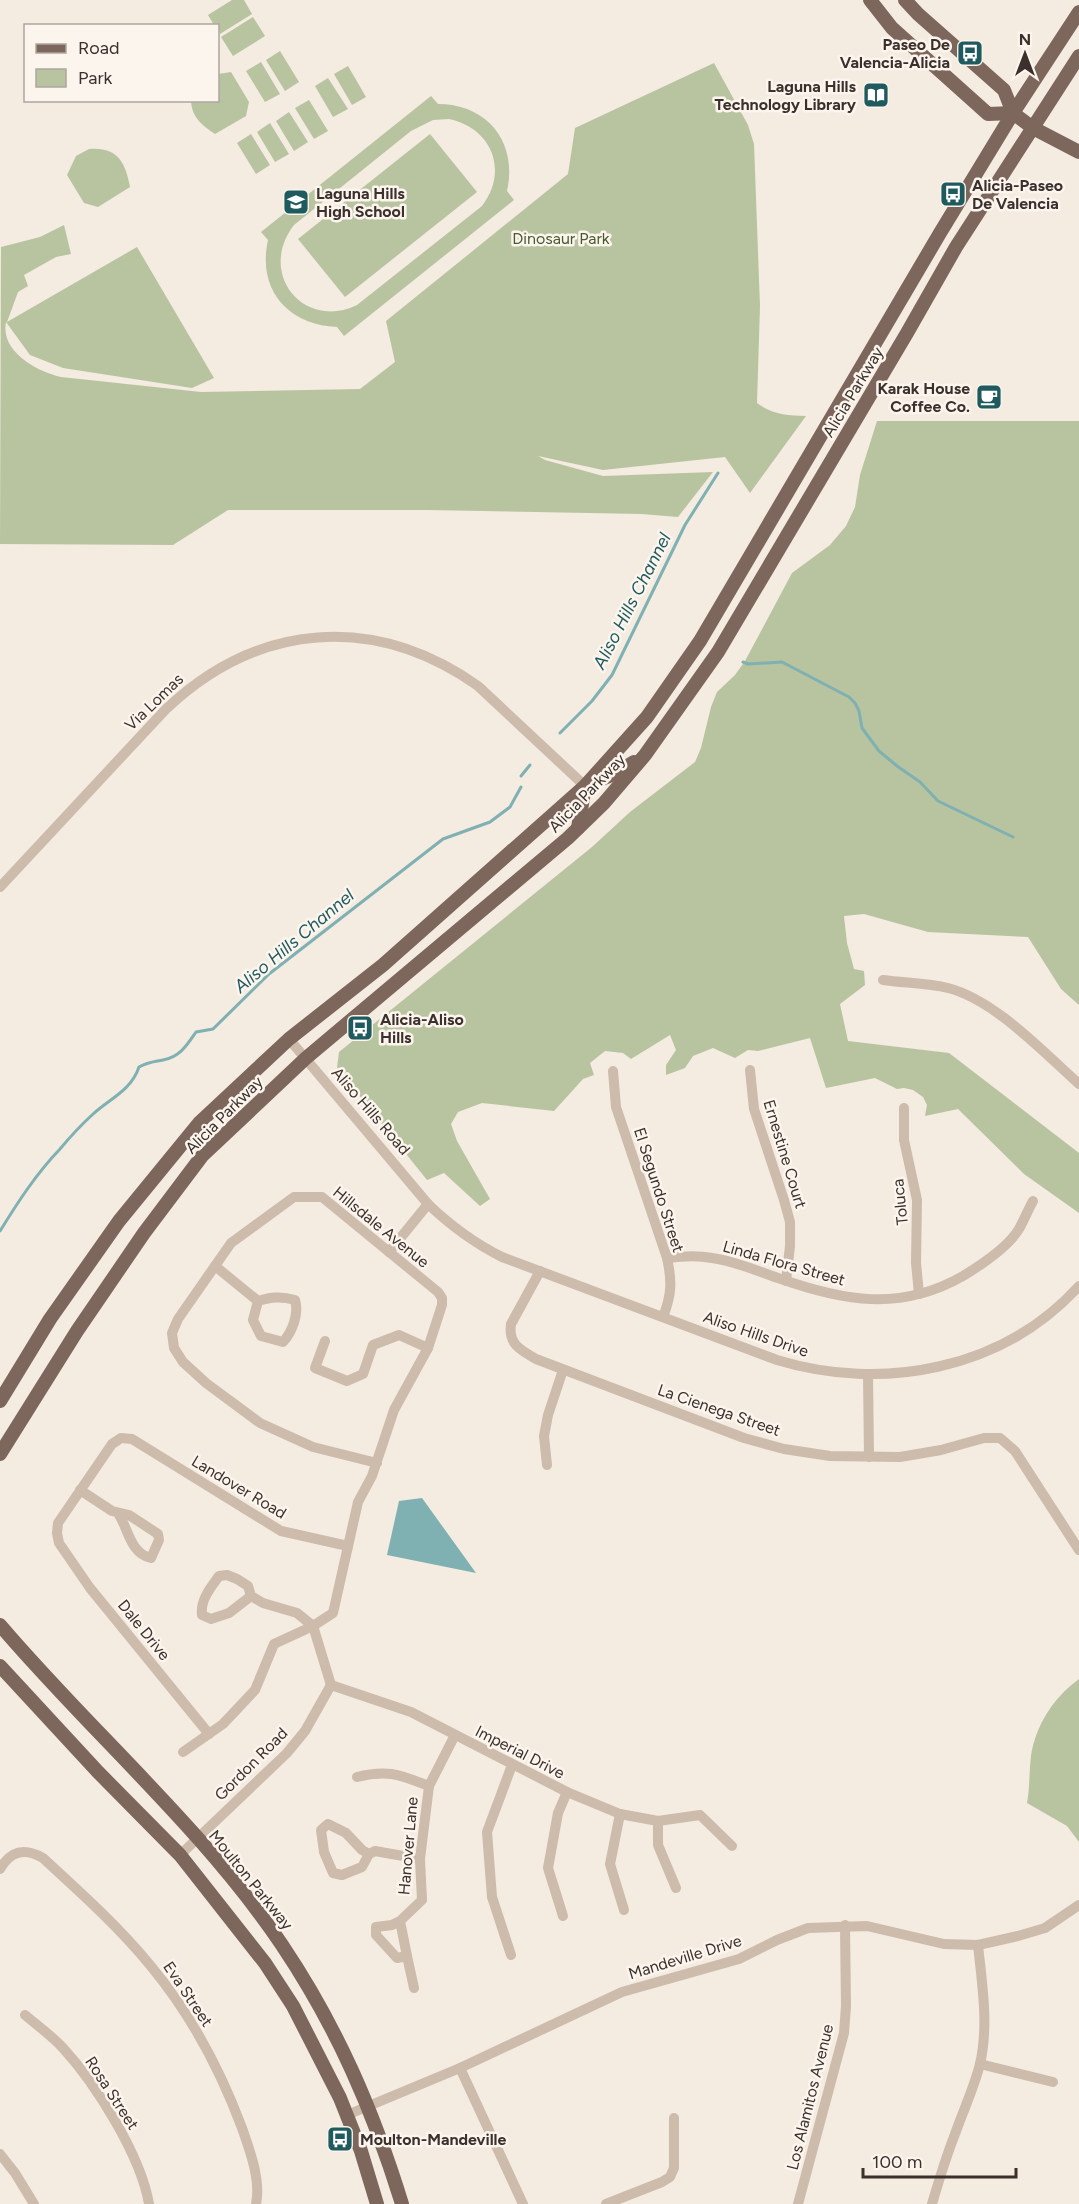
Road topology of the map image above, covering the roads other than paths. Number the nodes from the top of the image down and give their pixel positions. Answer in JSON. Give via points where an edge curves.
{"nodes":[{"id":1,"x":870,"y":0,"type":"edge"},
{"id":2,"x":905,"y":0,"type":"edge"},
{"id":3,"x":1079,"y":12,"type":"edge"},
{"id":4,"x":1079,"y":56,"type":"edge"},
{"id":5,"x":1013,"y":113,"type":"junction"},
{"id":6,"x":1033,"y":128,"type":"junction"},
{"id":7,"x":1079,"y":152,"type":"edge"},
{"id":8,"x":888,"y":322,"type":"junction"},
{"id":9,"x":907,"y":333,"type":"junction"},
{"id":10,"x":645,"y":754,"type":"junction"},
{"id":11,"x":585,"y":786,"type":"junction"},
{"id":12,"x":578,"y":829,"type":"junction"},
{"id":13,"x":0,"y":887,"type":"edge"},
{"id":14,"x":883,"y":980,"type":"dead end"},
{"id":15,"x":289,"y":1039,"type":"junction"},
{"id":16,"x":306,"y":1058,"type":"junction"},
{"id":17,"x":750,"y":1070,"type":"dead end"},
{"id":18,"x":612,"y":1071,"type":"dead end"},
{"id":19,"x":1079,"y":1084,"type":"edge"},
{"id":20,"x":904,"y":1108,"type":"dead end"},
{"id":21,"x":1033,"y":1201,"type":"dead end"},
{"id":22,"x":428,"y":1204,"type":"junction"},
{"id":23,"x":389,"y":1252,"type":"junction"},
{"id":24,"x":667,"y":1258,"type":"junction"},
{"id":25,"x":215,"y":1266,"type":"junction"},
{"id":26,"x":540,"y":1271,"type":"junction"},
{"id":27,"x":786,"y":1281,"type":"junction"},
{"id":28,"x":1079,"y":1286,"type":"edge"},
{"id":29,"x":919,"y":1294,"type":"junction"},
{"id":30,"x":258,"y":1301,"type":"junction"},
{"id":31,"x":663,"y":1317,"type":"junction"},
{"id":32,"x":325,"y":1341,"type":"dead end"},
{"id":33,"x":428,"y":1348,"type":"junction"},
{"id":34,"x":563,"y":1370,"type":"junction"},
{"id":35,"x":868,"y":1375,"type":"junction"},
{"id":36,"x":0,"y":1401,"type":"edge"},
{"id":37,"x":0,"y":1454,"type":"edge"},
{"id":38,"x":869,"y":1457,"type":"junction"},
{"id":39,"x":377,"y":1463,"type":"junction"},
{"id":40,"x":548,"y":1465,"type":"dead end"},
{"id":41,"x":80,"y":1490,"type":"junction"},
{"id":42,"x":118,"y":1513,"type":"dead end"},
{"id":43,"x":348,"y":1546,"type":"junction"},
{"id":44,"x":1079,"y":1550,"type":"edge"},
{"id":45,"x":251,"y":1596,"type":"junction"},
{"id":46,"x":0,"y":1626,"type":"edge"},
{"id":47,"x":313,"y":1626,"type":"junction"},
{"id":48,"x":0,"y":1666,"type":"edge"},
{"id":49,"x":331,"y":1685,"type":"junction"},
{"id":50,"x":209,"y":1734,"type":"junction"},
{"id":51,"x":455,"y":1735,"type":"junction"},
{"id":52,"x":183,"y":1752,"type":"dead end"},
{"id":53,"x":512,"y":1765,"type":"junction"},
{"id":54,"x":357,"y":1777,"type":"dead end"},
{"id":55,"x":429,"y":1786,"type":"junction"},
{"id":56,"x":567,"y":1792,"type":"junction"},
{"id":57,"x":621,"y":1814,"type":"junction"},
{"id":58,"x":658,"y":1821,"type":"junction"},
{"id":59,"x":196,"y":1839,"type":"junction"},
{"id":60,"x":732,"y":1846,"type":"dead end"},
{"id":61,"x":369,"y":1854,"type":"junction"},
{"id":62,"x":180,"y":1855,"type":"junction"},
{"id":63,"x":420,"y":1859,"type":"junction"},
{"id":64,"x":0,"y":1869,"type":"edge"},
{"id":65,"x":676,"y":1888,"type":"dead end"},
{"id":66,"x":1079,"y":1905,"type":"edge"},
{"id":67,"x":624,"y":1910,"type":"dead end"},
{"id":68,"x":563,"y":1916,"type":"dead end"},
{"id":69,"x":400,"y":1921,"type":"junction"},
{"id":70,"x":845,"y":1925,"type":"junction"},
{"id":71,"x":978,"y":1945,"type":"junction"},
{"id":72,"x":511,"y":1955,"type":"dead end"},
{"id":73,"x":407,"y":1956,"type":"junction"},
{"id":74,"x":414,"y":1988,"type":"dead end"},
{"id":75,"x":25,"y":2015,"type":"dead end"},
{"id":76,"x":980,"y":2064,"type":"junction"},
{"id":77,"x":460,"y":2068,"type":"junction"},
{"id":78,"x":1053,"y":2082,"type":"dead end"},
{"id":79,"x":369,"y":2107,"type":"junction"},
{"id":80,"x":346,"y":2115,"type":"junction"},
{"id":81,"x":674,"y":2118,"type":"dead end"},
{"id":82,"x":0,"y":2154,"type":"edge"},
{"id":83,"x":34,"y":2204,"type":"edge"},
{"id":84,"x":149,"y":2204,"type":"edge"},
{"id":85,"x":256,"y":2204,"type":"edge"},
{"id":86,"x":377,"y":2204,"type":"edge"},
{"id":87,"x":402,"y":2204,"type":"edge"},
{"id":88,"x":523,"y":2204,"type":"edge"},
{"id":89,"x":606,"y":2204,"type":"edge"},
{"id":90,"x":798,"y":2204,"type":"edge"},
{"id":91,"x":932,"y":2204,"type":"edge"}],
"edges":[{"from":1,"to":5,"type":"main road","via":[[892,28],[988,114]]},
{"from":2,"to":5,"type":"main road","via":[[1004,90]]},
{"from":3,"to":5,"type":"main road","name":"Alicia Parkway"},
{"from":4,"to":6,"type":"main road","name":"Alicia Parkway"},
{"from":5,"to":6,"type":"main road"},
{"from":5,"to":8,"type":"main road","name":"Alicia Parkway"},
{"from":6,"to":7,"type":"main road"},
{"from":6,"to":9,"type":"main road","name":"Alicia Parkway","via":[[956,247]]},
{"from":8,"to":9,"type":"main road"},
{"from":8,"to":11,"type":"main road","name":"Alicia Parkway","via":[[700,641],[647,717]]},
{"from":9,"to":10,"type":"main road","name":"Alicia Parkway","via":[[718,652]]},
{"from":10,"to":11,"type":"main road","via":[[614,774]]},
{"from":10,"to":12,"type":"main road","name":"Alicia Parkway"},
{"from":11,"to":12,"type":"main road"},
{"from":11,"to":13,"type":"street","name":"Via Lomas","via":[[478,687],[434,660],[392,644],[359,638],[286,642],[236,658],[186,689]]},
{"from":11,"to":15,"type":"main road","name":"Alicia Parkway","via":[[383,965]]},
{"from":12,"to":16,"type":"main road","name":"Alicia Parkway"},
{"from":14,"to":19,"type":"street","via":[[948,988],[977,999]]},
{"from":15,"to":16,"type":"street","name":"Aliso Hills Road"},
{"from":15,"to":36,"type":"main road","name":"Alicia Parkway","via":[[200,1122],[119,1221],[50,1319]]},
{"from":16,"to":22,"type":"street","name":"Aliso Hills Road"},
{"from":16,"to":37,"type":"main road","name":"Alicia Parkway","via":[[202,1156],[77,1331]]},
{"from":17,"to":27,"type":"street","name":"Ernestine Court","via":[[754,1109],[790,1222]]},
{"from":18,"to":24,"type":"street","name":"El Segundo Street","via":[[616,1107]]},
{"from":20,"to":29,"type":"street","name":"Toluca","via":[[904,1140],[917,1200]]},
{"from":21,"to":29,"type":"street","name":"Linda Flora Street","via":[[1018,1232],[997,1252],[948,1285]]},
{"from":22,"to":23,"type":"street"},
{"from":22,"to":26,"type":"street","name":"Aliso Hills Drive","via":[[474,1243]]},
{"from":23,"to":25,"type":"street","name":"Hillsdale Avenue","via":[[322,1197],[294,1197],[231,1243]]},
{"from":23,"to":33,"type":"street","name":"Hillsdale Avenue","via":[[441,1298]]},
{"from":24,"to":27,"type":"street","name":"Linda Flora Street","via":[[715,1258]]},
{"from":24,"to":31,"type":"street","name":"El Segundo Street","via":[[670,1299]]},
{"from":25,"to":30,"type":"street"},
{"from":25,"to":39,"type":"street","via":[[172,1333],[174,1348],[183,1362],[260,1423],[313,1447]]},
{"from":26,"to":31,"type":"street","name":"Aliso Hills Drive"},
{"from":26,"to":34,"type":"street","name":"La Cienega Street","via":[[511,1324],[510,1333],[520,1350]]},
{"from":27,"to":29,"type":"street","name":"Linda Flora Street","via":[[858,1300]]},
{"from":28,"to":35,"type":"street","name":"Aliso Hills Drive","via":[[1035,1324],[998,1346],[957,1362],[910,1373]]},
{"from":30,"to":30,"type":"street","via":[[254,1320],[261,1336],[283,1342],[297,1309],[295,1300],[271,1297]]},
{"from":31,"to":35,"type":"street","name":"Aliso Hills Drive","via":[[807,1369]]},
{"from":32,"to":33,"type":"street","via":[[315,1368],[347,1381],[363,1374],[373,1345],[399,1335]]},
{"from":33,"to":39,"type":"street","via":[[394,1410]]},
{"from":34,"to":38,"type":"street","name":"La Cienega Street","via":[[744,1438],[830,1456]]},
{"from":34,"to":40,"type":"street","via":[[544,1436]]},
{"from":35,"to":38,"type":"street"},
{"from":38,"to":44,"type":"street","name":"La Cienega Street","via":[[900,1457],[1000,1438],[1015,1452]]},
{"from":39,"to":43,"type":"street","via":[[358,1502]]},
{"from":41,"to":42,"type":"street"},
{"from":41,"to":43,"type":"street","name":"Landover Road","via":[[112,1444],[121,1438],[132,1439],[281,1531]]},
{"from":41,"to":50,"type":"street","name":"Dale Drive","via":[[58,1523],[59,1543],[90,1588]]},
{"from":43,"to":47,"type":"street","via":[[333,1613]]},
{"from":45,"to":45,"type":"street","via":[[248,1586],[237,1579],[219,1576],[208,1591],[202,1615],[211,1619],[229,1613]]},
{"from":45,"to":47,"type":"street","via":[[297,1613]]},
{"from":46,"to":59,"type":"main road","name":"Moulton Parkway"},
{"from":47,"to":49,"type":"street"},
{"from":47,"to":50,"type":"street","via":[[274,1644],[255,1690]]},
{"from":48,"to":62,"type":"main road"},
{"from":49,"to":51,"type":"street","name":"Imperial Drive","via":[[411,1712]]},
{"from":49,"to":59,"type":"street","name":"Gordon Road","via":[[305,1731],[287,1753]]},
{"from":50,"to":52,"type":"street"},
{"from":51,"to":53,"type":"street","name":"Imperial Drive"},
{"from":51,"to":55,"type":"street","name":"Hanover Lane"},
{"from":53,"to":56,"type":"street","name":"Imperial Drive"},
{"from":53,"to":72,"type":"street","via":[[487,1832],[492,1897]]},
{"from":54,"to":55,"type":"street","via":[[396,1773]]},
{"from":55,"to":63,"type":"street","name":"Hanover Lane"},
{"from":56,"to":57,"type":"street","name":"Imperial Drive"},
{"from":56,"to":68,"type":"street","via":[[558,1813],[548,1868]]},
{"from":57,"to":58,"type":"street","name":"Imperial Drive"},
{"from":57,"to":67,"type":"street","via":[[610,1864]]},
{"from":58,"to":60,"type":"street","name":"Imperial Drive","via":[[700,1815]]},
{"from":58,"to":65,"type":"street","via":[[658,1845]]},
{"from":59,"to":62,"type":"street","name":"Gordon Road"},
{"from":59,"to":79,"type":"main road","name":"Moulton Parkway","via":[[282,1945],[348,2058]]},
{"from":61,"to":61,"type":"street","via":[[346,1833],[328,1824],[321,1830],[324,1852],[333,1873],[342,1875],[362,1867]]},
{"from":61,"to":63,"type":"street","via":[[375,1851]]},
{"from":62,"to":80,"type":"main road","via":[[288,1997]]},
{"from":63,"to":69,"type":"street","name":"Hanover Lane","via":[[422,1900]]},
{"from":64,"to":85,"type":"street","name":"Eva Street","via":[[11,1855],[20,1851],[43,1858],[102,1912],[150,1965],[180,2005],[229,2093],[247,2142],[258,2193]]},
{"from":66,"to":71,"type":"street","name":"Mandeville Drive","via":[[1045,1928]]},
{"from":69,"to":73,"type":"street"},
{"from":69,"to":73,"type":"street","name":"Hanover Lane","via":[[376,1927],[376,1935],[397,1958]]},
{"from":70,"to":71,"type":"street","name":"Mandeville Drive","via":[[883,1928],[944,1944]]},
{"from":70,"to":77,"type":"street","name":"Mandeville Drive","via":[[808,1928],[738,1959],[622,1992]]},
{"from":70,"to":90,"type":"street","name":"Los Alamitos Avenue","via":[[844,2033]]},
{"from":71,"to":76,"type":"street","via":[[984,2012]]},
{"from":73,"to":74,"type":"street"},
{"from":75,"to":84,"type":"street","name":"Rosa Street","via":[[63,2048],[88,2080],[138,2165]]},
{"from":76,"to":78,"type":"street"},
{"from":76,"to":91,"type":"street"},
{"from":77,"to":79,"type":"street","name":"Mandeville Drive"},
{"from":77,"to":88,"type":"street"},
{"from":79,"to":80,"type":"street","name":"Mandeville Drive"},
{"from":79,"to":87,"type":"main road","name":"Moulton Parkway"},
{"from":80,"to":86,"type":"main road"},
{"from":81,"to":89,"type":"street","via":[[674,2168],[670,2177]]},
{"from":82,"to":83,"type":"street"}]}
